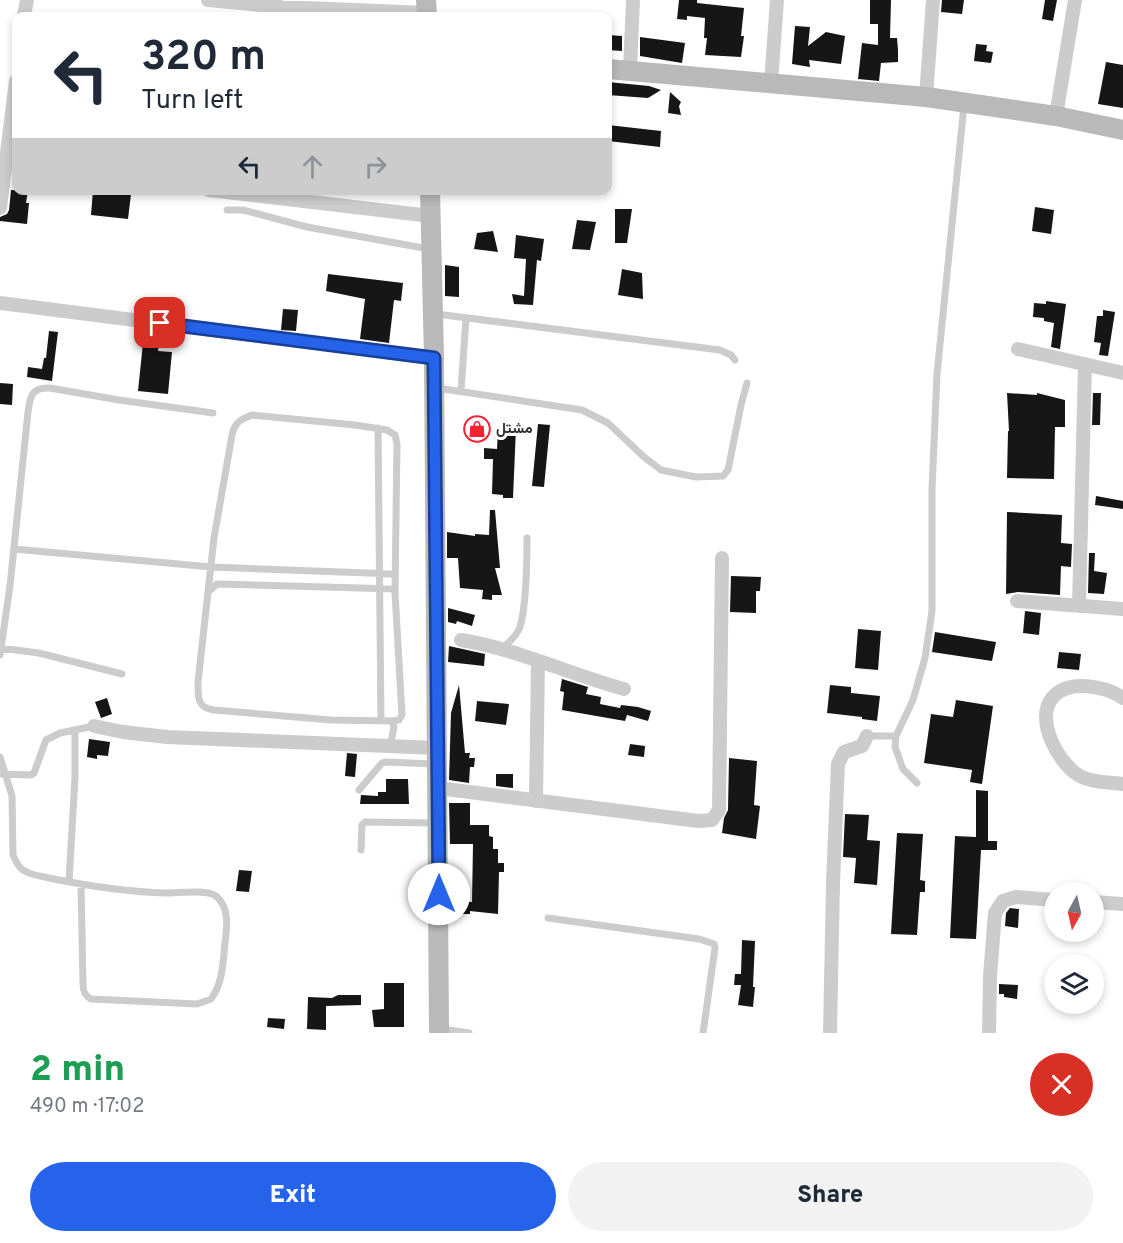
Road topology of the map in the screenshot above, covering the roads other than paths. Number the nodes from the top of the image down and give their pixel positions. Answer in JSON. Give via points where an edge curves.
{"nodes":[{"id":1,"x":208,"y":0,"type":"edge"},
{"id":2,"x":633,"y":0,"type":"edge"},
{"id":3,"x":777,"y":0,"type":"edge"},
{"id":4,"x":933,"y":0,"type":"edge"},
{"id":5,"x":1075,"y":0,"type":"edge"},
{"id":6,"x":426,"y":10,"type":"edge"},
{"id":7,"x":612,"y":69,"type":"edge"},
{"id":8,"x":630,"y":70,"type":"junction"},
{"id":9,"x":771,"y":84,"type":"junction"},
{"id":10,"x":926,"y":97,"type":"junction"},
{"id":11,"x":965,"y":103,"type":"junction"},
{"id":12,"x":12,"y":113,"type":"edge"},
{"id":13,"x":1056,"y":116,"type":"junction"},
{"id":14,"x":1123,"y":130,"type":"edge"},
{"id":15,"x":252,"y":195,"type":"edge"},
{"id":16,"x":430,"y":195,"type":"edge"},
{"id":17,"x":0,"y":208,"type":"edge"},
{"id":18,"x":226,"y":210,"type":"dead end"},
{"id":19,"x":431,"y":216,"type":"junction"},
{"id":20,"x":432,"y":250,"type":"junction"},
{"id":21,"x":0,"y":303,"type":"edge"},
{"id":22,"x":433,"y":314,"type":"junction"},
{"id":23,"x":466,"y":318,"type":"junction"},
{"id":24,"x":1018,"y":349,"type":"dead end"},
{"id":25,"x":434,"y":358,"type":"junction"},
{"id":26,"x":735,"y":360,"type":"dead end"},
{"id":27,"x":1085,"y":364,"type":"junction"},
{"id":28,"x":1123,"y":373,"type":"edge"},
{"id":29,"x":747,"y":383,"type":"dead end"},
{"id":30,"x":434,"y":388,"type":"junction"},
{"id":31,"x":461,"y":391,"type":"junction"},
{"id":32,"x":213,"y":413,"type":"dead end"},
{"id":33,"x":378,"y":428,"type":"junction"},
{"id":34,"x":527,"y":538,"type":"dead end"},
{"id":35,"x":14,"y":549,"type":"junction"},
{"id":36,"x":722,"y":558,"type":"dead end"},
{"id":37,"x":211,"y":567,"type":"junction"},
{"id":38,"x":380,"y":573,"type":"junction"},
{"id":39,"x":395,"y":574,"type":"junction"},
{"id":40,"x":380,"y":588,"type":"junction"},
{"id":41,"x":395,"y":589,"type":"junction"},
{"id":42,"x":207,"y":593,"type":"junction"},
{"id":43,"x":1017,"y":601,"type":"dead end"},
{"id":44,"x":1079,"y":606,"type":"junction"},
{"id":45,"x":1123,"y":609,"type":"edge"},
{"id":46,"x":461,"y":640,"type":"dead end"},
{"id":47,"x":502,"y":649,"type":"junction"},
{"id":48,"x":0,"y":650,"type":"edge"},
{"id":49,"x":538,"y":661,"type":"junction"},
{"id":50,"x":122,"y":674,"type":"dead end"},
{"id":51,"x":624,"y":689,"type":"dead end"},
{"id":52,"x":1123,"y":698,"type":"edge"},
{"id":53,"x":381,"y":721,"type":"junction"},
{"id":54,"x":392,"y":722,"type":"junction"},
{"id":55,"x":94,"y":726,"type":"joint"},
{"id":56,"x":75,"y":730,"type":"junction"},
{"id":57,"x":867,"y":736,"type":"joint"},
{"id":58,"x":896,"y":736,"type":"junction"},
{"id":59,"x":390,"y":746,"type":"junction"},
{"id":60,"x":438,"y":756,"type":"junction"},
{"id":61,"x":0,"y":757,"type":"edge"},
{"id":62,"x":3,"y":774,"type":"edge"},
{"id":63,"x":917,"y":783,"type":"dead end"},
{"id":64,"x":1123,"y":784,"type":"edge"},
{"id":65,"x":438,"y":788,"type":"junction"},
{"id":66,"x":359,"y":790,"type":"dead end"},
{"id":67,"x":536,"y":801,"type":"junction"},
{"id":68,"x":438,"y":823,"type":"junction"},
{"id":69,"x":361,"y":850,"type":"dead end"},
{"id":70,"x":69,"y":882,"type":"junction"},
{"id":71,"x":81,"y":884,"type":"junction"},
{"id":72,"x":439,"y":894,"type":"junction"},
{"id":73,"x":467,"y":896,"type":"dead end"},
{"id":74,"x":1044,"y":899,"type":"edge"},
{"id":75,"x":1104,"y":903,"type":"edge"},
{"id":76,"x":1123,"y":904,"type":"edge"},
{"id":77,"x":548,"y":918,"type":"dead end"},
{"id":78,"x":439,"y":1031,"type":"edge"},
{"id":79,"x":469,"y":1033,"type":"edge"},
{"id":80,"x":703,"y":1033,"type":"edge"},
{"id":81,"x":830,"y":1033,"type":"edge"},
{"id":82,"x":989,"y":1033,"type":"edge"}],
"edges":[{"from":1,"to":6,"type":"street","via":[[282,7]]},
{"from":2,"to":8,"type":"street"},
{"from":3,"to":9,"type":"street"},
{"from":4,"to":10,"type":"street"},
{"from":5,"to":13,"type":"street"},
{"from":7,"to":8,"type":"main road"},
{"from":8,"to":9,"type":"main road"},
{"from":9,"to":10,"type":"main road"},
{"from":10,"to":11,"type":"main road"},
{"from":11,"to":13,"type":"main road"},
{"from":11,"to":58,"type":"lane","via":[[937,374],[932,611],[913,700]]},
{"from":12,"to":17,"type":"street"},
{"from":13,"to":14,"type":"main road"},
{"from":15,"to":19,"type":"street"},
{"from":16,"to":19,"type":"main road"},
{"from":18,"to":20,"type":"lane","via":[[243,210]]},
{"from":19,"to":20,"type":"main road"},
{"from":20,"to":22,"type":"main road"},
{"from":21,"to":25,"type":"street"},
{"from":22,"to":23,"type":"lane"},
{"from":22,"to":25,"type":"main road"},
{"from":23,"to":26,"type":"lane","via":[[720,350]]},
{"from":23,"to":31,"type":"lane"},
{"from":24,"to":27,"type":"street"},
{"from":25,"to":30,"type":"main road"},
{"from":27,"to":28,"type":"street"},
{"from":27,"to":44,"type":"street"},
{"from":29,"to":31,"type":"lane","via":[[728,470],[713,478],[661,470],[609,423],[582,410]]},
{"from":30,"to":31,"type":"lane"},
{"from":30,"to":60,"type":"main road"},
{"from":32,"to":35,"type":"lane","via":[[50,388],[36,390],[30,397]]},
{"from":33,"to":37,"type":"lane","via":[[252,415],[235,424]]},
{"from":33,"to":38,"type":"lane"},
{"from":33,"to":39,"type":"lane","via":[[391,431],[397,444]]},
{"from":34,"to":47,"type":"lane","via":[[519,627]]},
{"from":35,"to":37,"type":"lane"},
{"from":35,"to":48,"type":"lane"},
{"from":36,"to":67,"type":"street","via":[[719,810],[712,820]]},
{"from":37,"to":38,"type":"lane"},
{"from":37,"to":42,"type":"lane"},
{"from":38,"to":39,"type":"lane"},
{"from":38,"to":40,"type":"lane"},
{"from":39,"to":41,"type":"lane"},
{"from":40,"to":41,"type":"lane"},
{"from":40,"to":42,"type":"lane","via":[[217,584]]},
{"from":40,"to":53,"type":"lane"},
{"from":41,"to":54,"type":"lane","via":[[402,709],[399,720]]},
{"from":42,"to":53,"type":"lane","via":[[198,682],[201,706],[331,720]]},
{"from":43,"to":44,"type":"street"},
{"from":44,"to":45,"type":"street"},
{"from":46,"to":47,"type":"street"},
{"from":47,"to":49,"type":"street"},
{"from":48,"to":50,"type":"lane","via":[[39,653]]},
{"from":49,"to":51,"type":"street"},
{"from":49,"to":67,"type":"street"},
{"from":52,"to":64,"type":"street","via":[[1101,688],[1063,691],[1049,704],[1047,726],[1055,750],[1075,773],[1090,781]]},
{"from":53,"to":54,"type":"lane"},
{"from":54,"to":59,"type":"lane"},
{"from":55,"to":56,"type":"lane"},
{"from":55,"to":59,"type":"street","via":[[167,738]]},
{"from":56,"to":62,"type":"lane","via":[[46,740],[34,773]]},
{"from":56,"to":70,"type":"lane"},
{"from":57,"to":58,"type":"lane"},
{"from":57,"to":81,"type":"street","via":[[862,746],[844,752],[838,764]]},
{"from":58,"to":63,"type":"lane","via":[[895,747],[903,769]]},
{"from":59,"to":60,"type":"street"},
{"from":60,"to":65,"type":"main road"},
{"from":60,"to":66,"type":"lane","via":[[382,763]]},
{"from":61,"to":62,"type":"lane"},
{"from":62,"to":70,"type":"lane","via":[[12,795],[16,864],[31,874]]},
{"from":65,"to":67,"type":"street"},
{"from":65,"to":68,"type":"main road"},
{"from":68,"to":69,"type":"lane","via":[[365,822]]},
{"from":68,"to":72,"type":"main road"},
{"from":70,"to":71,"type":"lane"},
{"from":71,"to":71,"type":"lane","via":[[137,892],[214,894],[226,911],[228,925],[220,984],[211,999],[197,1004],[88,997],[83,984]]},
{"from":72,"to":73,"type":"lane"},
{"from":72,"to":78,"type":"main road"},
{"from":74,"to":82,"type":"street","via":[[1016,897],[1004,901],[995,913]]},
{"from":75,"to":76,"type":"street"},
{"from":77,"to":80,"type":"lane","via":[[714,944]]},
{"from":78,"to":79,"type":"lane"}]}
